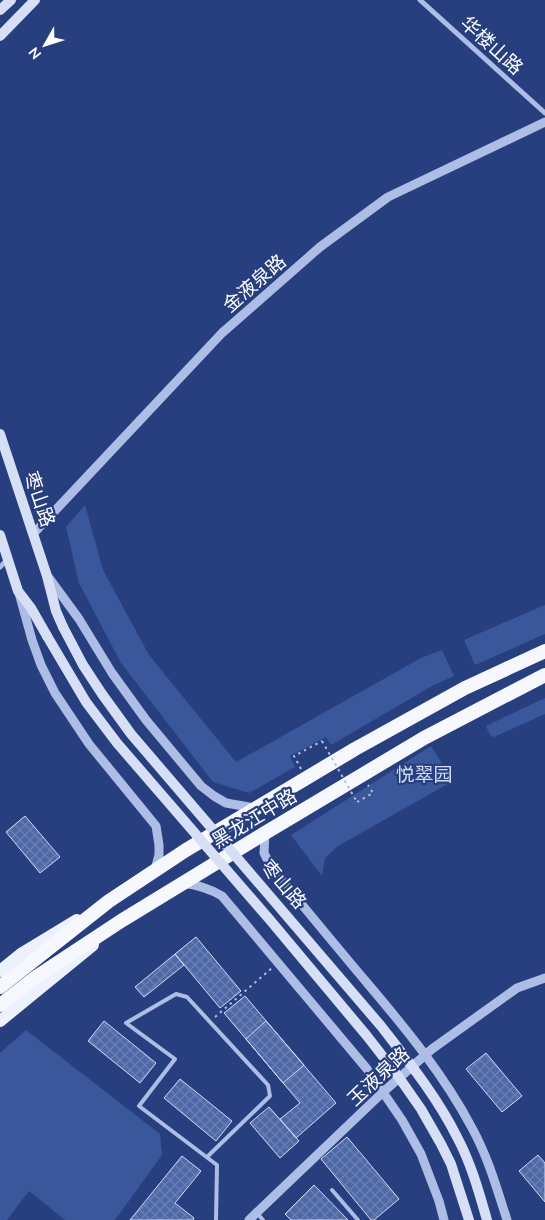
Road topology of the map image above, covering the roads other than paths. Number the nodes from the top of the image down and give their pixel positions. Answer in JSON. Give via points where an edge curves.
{"nodes":[{"id":1,"x":11,"y":0,"type":"edge"},
{"id":2,"x":420,"y":0,"type":"edge"},
{"id":3,"x":32,"y":3,"type":"edge"},
{"id":4,"x":0,"y":10,"type":"edge"},
{"id":5,"x":0,"y":36,"type":"edge"},
{"id":6,"x":545,"y":112,"type":"edge"},
{"id":7,"x":545,"y":122,"type":"edge"},
{"id":8,"x":0,"y":434,"type":"edge"},
{"id":9,"x":34,"y":533,"type":"junction"},
{"id":10,"x":0,"y":535,"type":"edge"},
{"id":11,"x":4,"y":563,"type":"edge"},
{"id":12,"x":47,"y":576,"type":"junction"},
{"id":13,"x":18,"y":591,"type":"junction"},
{"id":14,"x":545,"y":651,"type":"edge"},
{"id":15,"x":545,"y":676,"type":"edge"},
{"id":16,"x":255,"y":808,"type":"junction"},
{"id":17,"x":264,"y":833,"type":"junction"},
{"id":18,"x":155,"y":870,"type":"junction"},
{"id":19,"x":182,"y":883,"type":"junction"},
{"id":20,"x":109,"y":901,"type":"junction"},
{"id":21,"x":121,"y":921,"type":"junction"},
{"id":22,"x":0,"y":972,"type":"edge"},
{"id":23,"x":545,"y":978,"type":"edge"},
{"id":24,"x":0,"y":987,"type":"edge"},
{"id":25,"x":0,"y":1005,"type":"edge"},
{"id":26,"x":0,"y":1021,"type":"edge"},
{"id":27,"x":425,"y":1055,"type":"junction"},
{"id":28,"x":382,"y":1093,"type":"junction"},
{"id":29,"x":207,"y":1157,"type":"junction"},
{"id":30,"x":332,"y":1190,"type":"dead end"},
{"id":31,"x":260,"y":1216,"type":"edge"},
{"id":32,"x":216,"y":1220,"type":"edge"},
{"id":33,"x":249,"y":1220,"type":"edge"},
{"id":34,"x":358,"y":1220,"type":"edge"},
{"id":35,"x":444,"y":1220,"type":"edge"},
{"id":36,"x":469,"y":1220,"type":"edge"},
{"id":37,"x":487,"y":1220,"type":"edge"},
{"id":38,"x":506,"y":1220,"type":"edge"}],
"edges":[{"from":1,"to":4,"type":"main road"},
{"from":2,"to":6,"type":"street","name":"华楼山路"},
{"from":3,"to":5,"type":"main road"},
{"from":7,"to":9,"type":"street","name":"金液泉路","via":[[388,196],[320,247],[222,333]]},
{"from":8,"to":9,"type":"main road","name":"枣山路"},
{"from":9,"to":12,"type":"main road","name":"枣山路"},
{"from":10,"to":11,"type":"main road","name":"枣山路"},
{"from":11,"to":13,"type":"main road","name":"枣山路"},
{"from":12,"to":16,"type":"street","name":"枣山路","via":[[80,619],[112,673],[146,720],[201,786],[226,802]]},
{"from":12,"to":37,"type":"main road","name":"枣山路","bridge":true,"via":[[56,611],[83,666],[131,734],[343,982],[440,1106],[467,1156]]},
{"from":13,"to":18,"type":"street","name":"枣山路","via":[[41,665],[56,693],[90,744],[156,826],[159,856]]},
{"from":13,"to":36,"type":"main road","name":"枣山路","bridge":true,"via":[[86,702],[118,743],[282,934],[398,1076],[421,1109],[451,1164]]},
{"from":14,"to":16,"type":"highway","name":"黑龙江中路","via":[[465,688]]},
{"from":15,"to":17,"type":"highway","name":"黑龙江中路","via":[[424,738]]},
{"from":16,"to":18,"type":"highway","name":"黑龙江中路"},
{"from":17,"to":19,"type":"highway","name":"黑龙江中路"},
{"from":17,"to":27,"type":"street","name":"枣山路","via":[[264,853],[271,868]]},
{"from":18,"to":20,"type":"highway","name":"黑龙江中路"},
{"from":19,"to":21,"type":"highway","name":"黑龙江中路"},
{"from":19,"to":28,"type":"street","via":[[198,885],[222,896]]},
{"from":20,"to":22,"type":"main road","name":"黑龙江中路","via":[[20,954]]},
{"from":20,"to":24,"type":"highway"},
{"from":21,"to":25,"type":"highway"},
{"from":21,"to":26,"type":"main road","name":"黑龙江中路"},
{"from":23,"to":27,"type":"street","name":"玉液泉路","via":[[518,988]]},
{"from":27,"to":28,"type":"street","name":"玉液泉路"},
{"from":27,"to":38,"type":"street","name":"枣山路","via":[[472,1128],[492,1174]]},
{"from":28,"to":31,"type":"street","name":"玉液泉路"},
{"from":28,"to":35,"type":"street","via":[[421,1154]]},
{"from":29,"to":29,"type":"lane","via":[[139,1106],[175,1059],[126,1023],[176,994],[186,997],[268,1085],[270,1096]]},
{"from":29,"to":32,"type":"lane","via":[[217,1166]]},
{"from":30,"to":34,"type":"lane"},
{"from":31,"to":33,"type":"street","name":"玉液泉路"}]}
